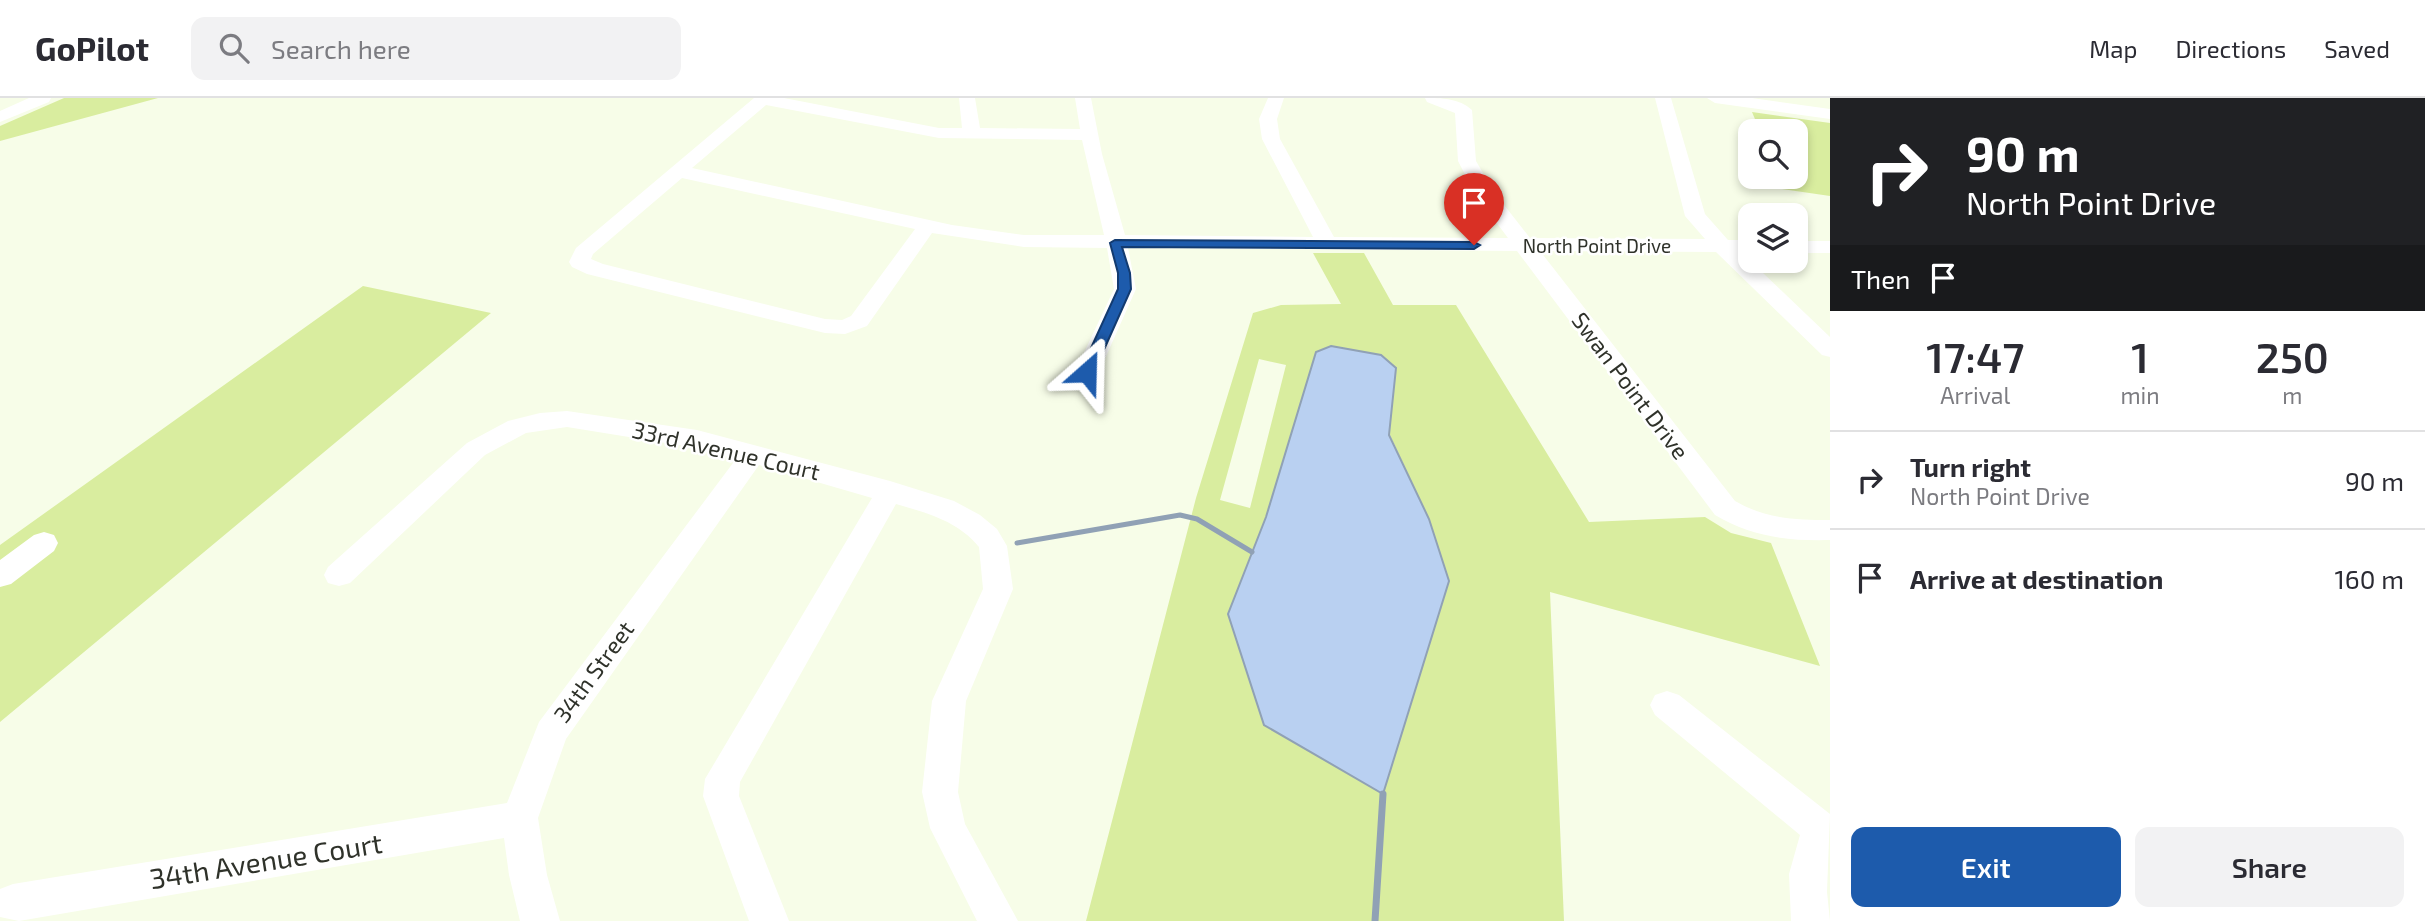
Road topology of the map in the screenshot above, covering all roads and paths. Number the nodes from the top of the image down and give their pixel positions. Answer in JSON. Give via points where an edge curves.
{"nodes":[{"id":1,"x":43,"y":98,"type":"edge"},
{"id":2,"x":763,"y":98,"type":"edge"},
{"id":3,"x":967,"y":98,"type":"edge"},
{"id":4,"x":1083,"y":98,"type":"edge"},
{"id":5,"x":1276,"y":98,"type":"edge"},
{"id":6,"x":1433,"y":98,"type":"edge"},
{"id":7,"x":1663,"y":98,"type":"edge"},
{"id":8,"x":1715,"y":98,"type":"edge"},
{"id":9,"x":1830,"y":114,"type":"edge"},
{"id":10,"x":0,"y":117,"type":"edge"},
{"id":11,"x":972,"y":135,"type":"junction"},
{"id":12,"x":1089,"y":135,"type":"junction"},
{"id":13,"x":678,"y":171,"type":"junction"},
{"id":14,"x":927,"y":226,"type":"junction"},
{"id":15,"x":1115,"y":243,"type":"junction"},
{"id":16,"x":1327,"y":244,"type":"junction"},
{"id":17,"x":1523,"y":246,"type":"junction"},
{"id":18,"x":1722,"y":246,"type":"junction"},
{"id":19,"x":1738,"y":246,"type":"edge"},
{"id":20,"x":1808,"y":247,"type":"edge"},
{"id":21,"x":1830,"y":247,"type":"edge"},
{"id":22,"x":1830,"y":350,"type":"edge"},
{"id":23,"x":1087,"y":372,"type":"dead end"},
{"id":24,"x":754,"y":453,"type":"junction"},
{"id":25,"x":890,"y":491,"type":"junction"},
{"id":26,"x":1830,"y":530,"type":"edge"},
{"id":27,"x":44,"y":543,"type":"dead end"},
{"id":28,"x":339,"y":575,"type":"dead end"},
{"id":29,"x":0,"y":576,"type":"edge"},
{"id":30,"x":1667,"y":705,"type":"dead end"},
{"id":31,"x":520,"y":818,"type":"junction"},
{"id":32,"x":1830,"y":837,"type":"edge"},
{"id":33,"x":13,"y":903,"type":"dead end"},
{"id":34,"x":540,"y":921,"type":"edge"},
{"id":35,"x":769,"y":921,"type":"edge"},
{"id":36,"x":998,"y":921,"type":"edge"},
{"id":37,"x":1811,"y":921,"type":"edge"}],
"edges":[{"from":1,"to":10,"type":"street"},
{"from":2,"to":11,"type":"street","via":[[919,130]]},
{"from":2,"to":13,"type":"street"},
{"from":3,"to":11,"type":"street"},
{"from":4,"to":12,"type":"street"},
{"from":5,"to":16,"type":"street","via":[[1268,119],[1271,139]]},
{"from":6,"to":17,"type":"street","name":"Swan Point Drive","via":[[1463,110],[1470,169]]},
{"from":7,"to":18,"type":"street","via":[[1695,216]]},
{"from":8,"to":9,"type":"street"},
{"from":11,"to":12,"type":"street"},
{"from":12,"to":15,"type":"street"},
{"from":13,"to":14,"type":"street","name":"North Point Drive"},
{"from":13,"to":14,"type":"street","via":[[583,252],[580,262],[811,323],[845,327],[859,321]]},
{"from":14,"to":15,"type":"street","name":"North Point Drive","via":[[1024,241]]},
{"from":15,"to":16,"type":"street","name":"North Point Drive"},
{"from":15,"to":23,"type":"street","via":[[1125,289]]},
{"from":16,"to":17,"type":"street","name":"North Point Drive"},
{"from":17,"to":18,"type":"street","name":"North Point Drive"},
{"from":17,"to":26,"type":"street","name":"Swan Point Drive","via":[[1725,508],[1765,528]]},
{"from":18,"to":19,"type":"street","name":"North Point Drive"},
{"from":18,"to":22,"type":"street"},
{"from":20,"to":21,"type":"street"},
{"from":24,"to":25,"type":"street","name":"33rd Avenue Court"},
{"from":24,"to":28,"type":"street","name":"33rd Avenue Court","via":[[697,439],[567,419],[517,427],[475,449]]},
{"from":24,"to":31,"type":"street","name":"34th Street","via":[[551,732]]},
{"from":25,"to":35,"type":"street","via":[[723,779],[720,796]]},
{"from":25,"to":36,"type":"street","name":"33rd Avenue Court","via":[[944,508],[970,522],[993,547],[998,589],[949,701],[940,792],[948,828]]},
{"from":27,"to":29,"type":"street"},
{"from":30,"to":32,"type":"street"},
{"from":31,"to":33,"type":"street","name":"34th Avenue Court"},
{"from":31,"to":34,"type":"street","name":"34th Street"},
{"from":32,"to":37,"type":"street","via":[[1814,846],[1806,880]]}]}
